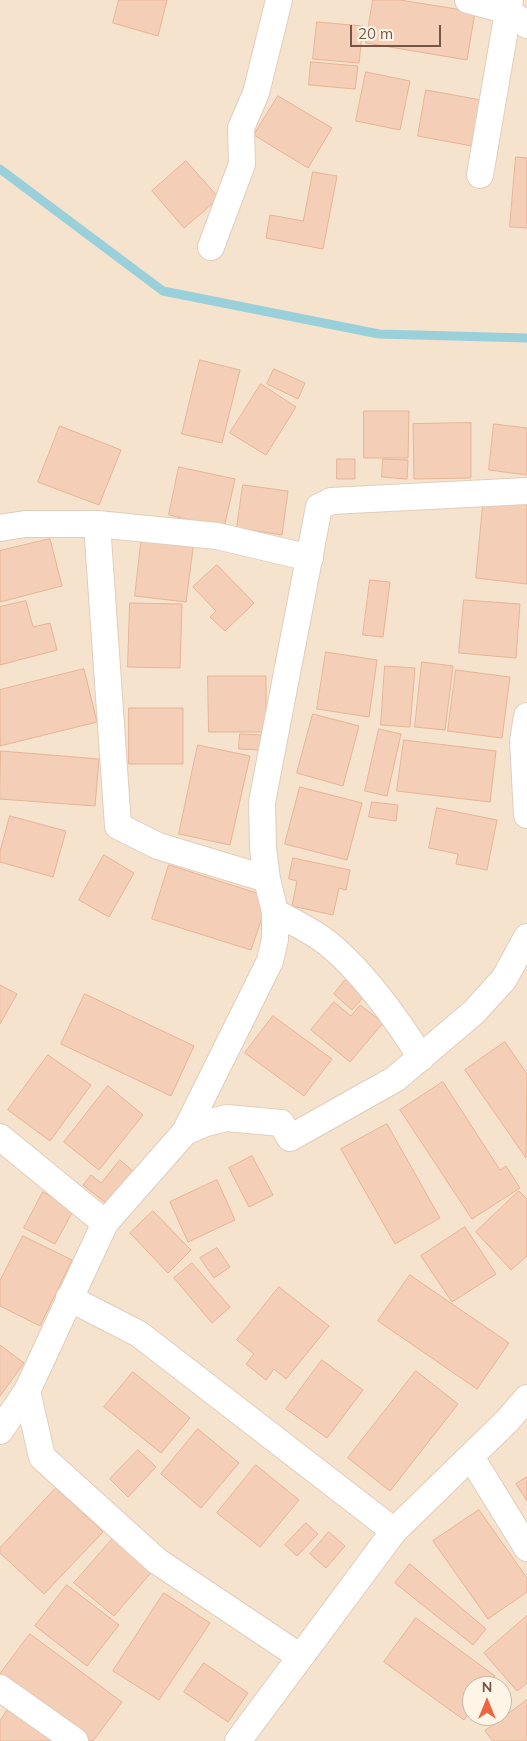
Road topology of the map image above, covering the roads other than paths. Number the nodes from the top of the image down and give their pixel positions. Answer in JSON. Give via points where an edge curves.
{"nodes":[{"id":1,"x":279,"y":0,"type":"edge"},
{"id":2,"x":468,"y":0,"type":"edge"},
{"id":3,"x":515,"y":12,"type":"edge"},
{"id":4,"x":480,"y":175,"type":"dead end"},
{"id":5,"x":211,"y":247,"type":"dead end"},
{"id":6,"x":527,"y":491,"type":"edge"},
{"id":7,"x":97,"y":524,"type":"junction"},
{"id":8,"x":0,"y":528,"type":"edge"},
{"id":9,"x":310,"y":558,"type":"junction"},
{"id":10,"x":527,"y":716,"type":"edge"},
{"id":11,"x":527,"y":815,"type":"edge"},
{"id":12,"x":267,"y":879,"type":"junction"},
{"id":13,"x":275,"y":912,"type":"junction"},
{"id":14,"x":527,"y":937,"type":"edge"},
{"id":15,"x":421,"y":1058,"type":"junction"},
{"id":16,"x":185,"y":1132,"type":"junction"},
{"id":17,"x":0,"y":1137,"type":"edge"},
{"id":18,"x":105,"y":1224,"type":"junction"},
{"id":19,"x":69,"y":1298,"type":"junction"},
{"id":20,"x":27,"y":1391,"type":"junction"},
{"id":21,"x":527,"y":1398,"type":"edge"},
{"id":22,"x":0,"y":1431,"type":"edge"},
{"id":23,"x":471,"y":1457,"type":"junction"},
{"id":24,"x":394,"y":1531,"type":"junction"},
{"id":25,"x":527,"y":1548,"type":"edge"},
{"id":26,"x":299,"y":1656,"type":"junction"},
{"id":27,"x":0,"y":1688,"type":"edge"},
{"id":28,"x":75,"y":1741,"type":"edge"},
{"id":29,"x":238,"y":1741,"type":"edge"}],
"edges":[{"from":1,"to":5,"type":"street","via":[[256,93],[241,128],[242,164]]},
{"from":2,"to":3,"type":"street"},
{"from":3,"to":4,"type":"street"},
{"from":6,"to":9,"type":"street","via":[[331,501],[319,507]]},
{"from":7,"to":8,"type":"street","via":[[25,524]]},
{"from":7,"to":9,"type":"street","via":[[217,536]]},
{"from":7,"to":12,"type":"street","via":[[118,826],[158,846]]},
{"from":9,"to":12,"type":"street","via":[[262,802]]},
{"from":10,"to":11,"type":"street","via":[[523,741]]},
{"from":12,"to":13,"type":"street"},
{"from":13,"to":15,"type":"street","via":[[323,939],[349,964],[403,1029]]},
{"from":13,"to":16,"type":"street","via":[[275,939],[270,961]]},
{"from":14,"to":15,"type":"street","via":[[504,979],[474,1012]]},
{"from":15,"to":16,"type":"street","via":[[395,1079],[290,1138],[281,1123],[227,1118]]},
{"from":16,"to":18,"type":"street"},
{"from":17,"to":18,"type":"street"},
{"from":18,"to":19,"type":"street"},
{"from":19,"to":20,"type":"street"},
{"from":19,"to":24,"type":"street","via":[[139,1334]]},
{"from":20,"to":22,"type":"street"},
{"from":20,"to":26,"type":"street","via":[[42,1457],[157,1561]]},
{"from":21,"to":23,"type":"street"},
{"from":23,"to":24,"type":"street"},
{"from":23,"to":25,"type":"street"},
{"from":24,"to":26,"type":"street"},
{"from":26,"to":29,"type":"street"},
{"from":27,"to":28,"type":"street"}]}
